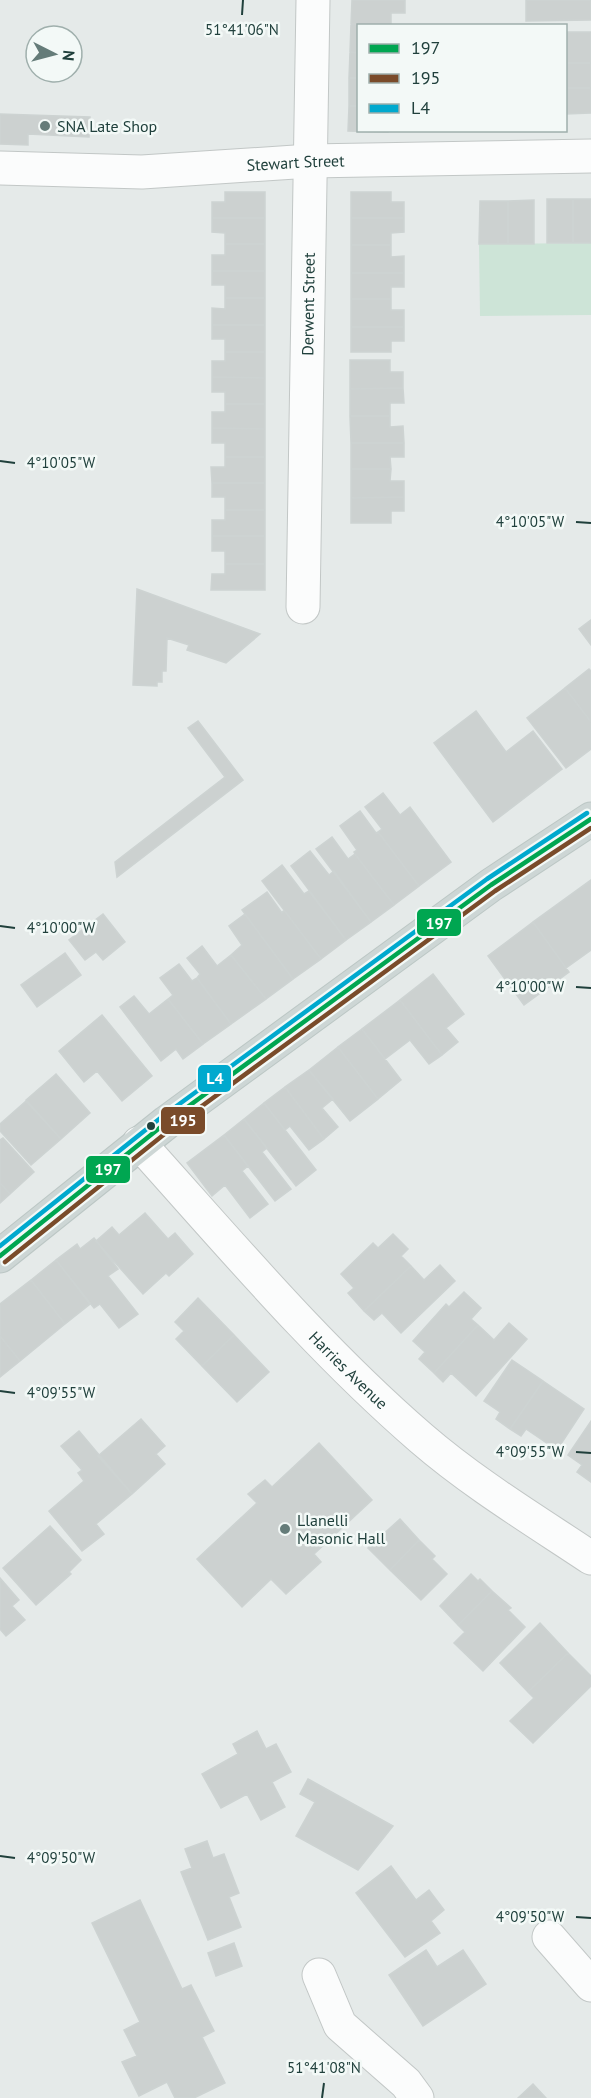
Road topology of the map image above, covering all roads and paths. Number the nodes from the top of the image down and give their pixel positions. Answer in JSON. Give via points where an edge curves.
{"nodes":[{"id":1,"x":314,"y":0,"type":"edge"},
{"id":2,"x":591,"y":156,"type":"edge"},
{"id":3,"x":310,"y":161,"type":"junction"},
{"id":4,"x":0,"y":168,"type":"edge"},
{"id":5,"x":303,"y":607,"type":"dead end"},
{"id":6,"x":591,"y":819,"type":"edge"},
{"id":7,"x":139,"y":1143,"type":"junction"},
{"id":8,"x":0,"y":1256,"type":"edge"},
{"id":9,"x":591,"y":1558,"type":"edge"},
{"id":10,"x":549,"y":1936,"type":"dead end"},
{"id":11,"x":319,"y":1975,"type":"dead end"},
{"id":12,"x":591,"y":1985,"type":"edge"},
{"id":13,"x":417,"y":2098,"type":"edge"}],
"edges":[{"from":1,"to":3,"type":"street","name":"Derwent Street"},
{"from":2,"to":3,"type":"street","name":"Stewart Street"},
{"from":3,"to":4,"type":"street","name":"Stewart Street","via":[[142,172]]},
{"from":3,"to":5,"type":"street","name":"Derwent Street"},
{"from":6,"to":7,"type":"main road","via":[[491,885]]},
{"from":7,"to":8,"type":"main road"},
{"from":7,"to":9,"type":"street","name":"Harries Avenue","via":[[345,1369],[422,1439]]},
{"from":10,"to":12,"type":"street"},
{"from":11,"to":13,"type":"street","via":[[340,2025],[406,2083]]}]}
